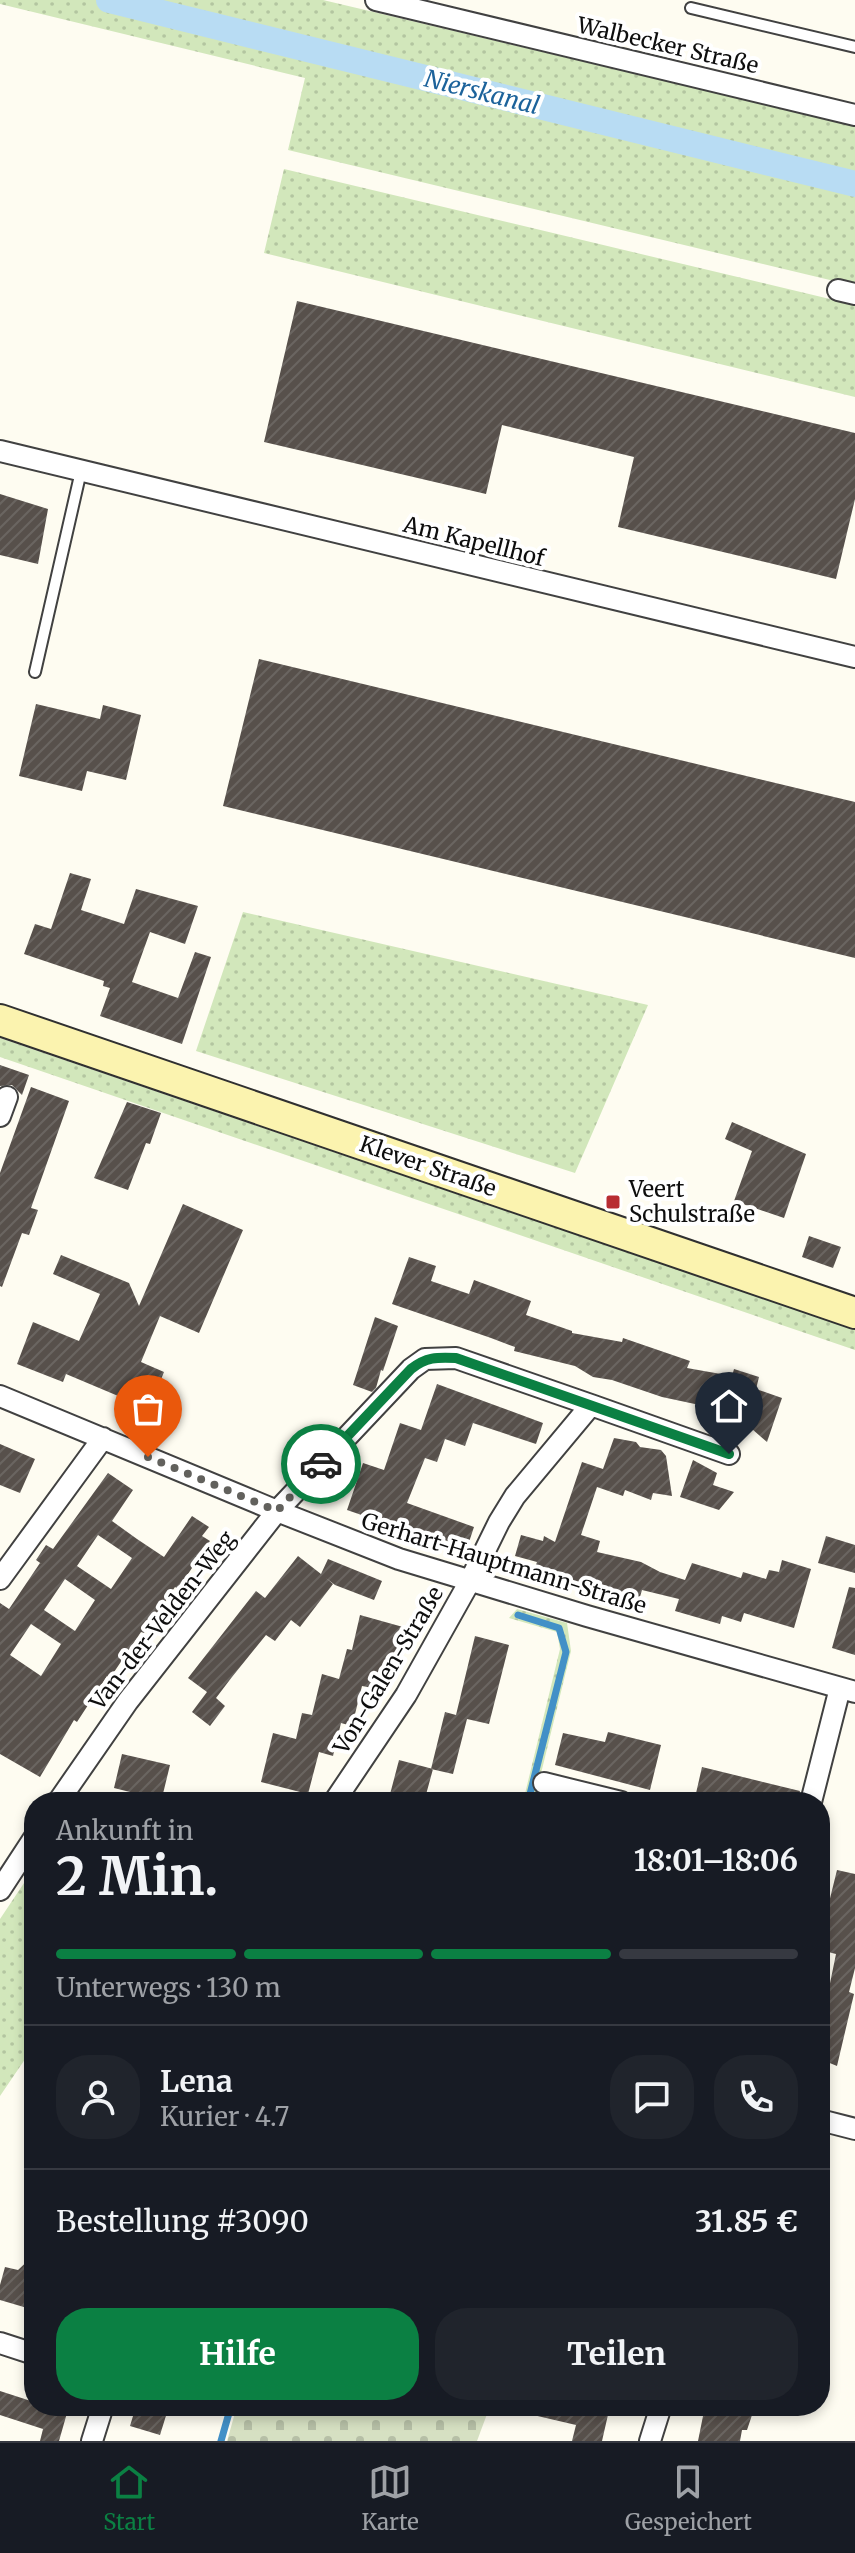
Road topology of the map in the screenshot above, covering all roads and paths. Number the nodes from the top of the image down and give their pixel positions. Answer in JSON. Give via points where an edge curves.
{"nodes":[{"id":1,"x":376,"y":0,"type":"edge"},
{"id":2,"x":691,"y":8,"type":"dead end"},
{"id":3,"x":855,"y":47,"type":"edge"},
{"id":4,"x":855,"y":115,"type":"edge"},
{"id":5,"x":0,"y":451,"type":"edge"},
{"id":6,"x":81,"y":471,"type":"junction"},
{"id":7,"x":855,"y":657,"type":"edge"},
{"id":8,"x":35,"y":672,"type":"dead end"},
{"id":9,"x":0,"y":1020,"type":"edge"},
{"id":10,"x":855,"y":1313,"type":"edge"},
{"id":11,"x":0,"y":1396,"type":"edge"},
{"id":12,"x":591,"y":1405,"type":"junction"},
{"id":13,"x":103,"y":1438,"type":"junction"},
{"id":14,"x":729,"y":1454,"type":"dead end"},
{"id":15,"x":277,"y":1511,"type":"junction"},
{"id":16,"x":0,"y":1579,"type":"edge"},
{"id":17,"x":470,"y":1581,"type":"junction"},
{"id":18,"x":848,"y":1690,"type":"edge"},
{"id":19,"x":544,"y":1783,"type":"dead end"},
{"id":20,"x":65,"y":1792,"type":"edge"},
{"id":21,"x":341,"y":1792,"type":"edge"},
{"id":22,"x":580,"y":1792,"type":"edge"},
{"id":23,"x":814,"y":1792,"type":"edge"},
{"id":24,"x":24,"y":1853,"type":"edge"},
{"id":25,"x":0,"y":1890,"type":"edge"},
{"id":26,"x":830,"y":2123,"type":"edge"},
{"id":27,"x":855,"y":2129,"type":"edge"},
{"id":28,"x":0,"y":2343,"type":"edge"},
{"id":29,"x":24,"y":2351,"type":"edge"},
{"id":30,"x":100,"y":2416,"type":"edge"},
{"id":31,"x":658,"y":2416,"type":"edge"},
{"id":32,"x":92,"y":2441,"type":"edge"},
{"id":33,"x":650,"y":2441,"type":"edge"}],
"edges":[{"from":1,"to":4,"type":"street","name":"Walbecker Straße"},
{"from":2,"to":3,"type":"lane"},
{"from":5,"to":6,"type":"street","name":"Am Kapellhof"},
{"from":6,"to":7,"type":"street","name":"Am Kapellhof"},
{"from":6,"to":8,"type":"lane"},
{"from":9,"to":10,"type":"main road","name":"Klever Straße"},
{"from":11,"to":13,"type":"street","name":"Gerhart-Hauptmann-Straße"},
{"from":12,"to":14,"type":"street"},
{"from":12,"to":15,"type":"street","name":"Van-der-Velden-Weg","via":[[456,1358],[425,1359]]},
{"from":12,"to":17,"type":"street","name":"Von-Galen-Straße","via":[[515,1496]]},
{"from":13,"to":15,"type":"street","name":"Gerhart-Hauptmann-Straße"},
{"from":13,"to":16,"type":"street"},
{"from":15,"to":17,"type":"street","name":"Gerhart-Hauptmann-Straße"},
{"from":15,"to":20,"type":"street","name":"Van-der-Velden-Weg","via":[[128,1701]]},
{"from":17,"to":18,"type":"street","name":"Gerhart-Hauptmann-Straße"},
{"from":17,"to":21,"type":"street","name":"Von-Galen-Straße","via":[[406,1695]]},
{"from":18,"to":23,"type":"street"},
{"from":19,"to":22,"type":"street"},
{"from":24,"to":25,"type":"street"},
{"from":26,"to":27,"type":"street"},
{"from":28,"to":29,"type":"street"},
{"from":30,"to":32,"type":"street"},
{"from":31,"to":33,"type":"street"}]}
